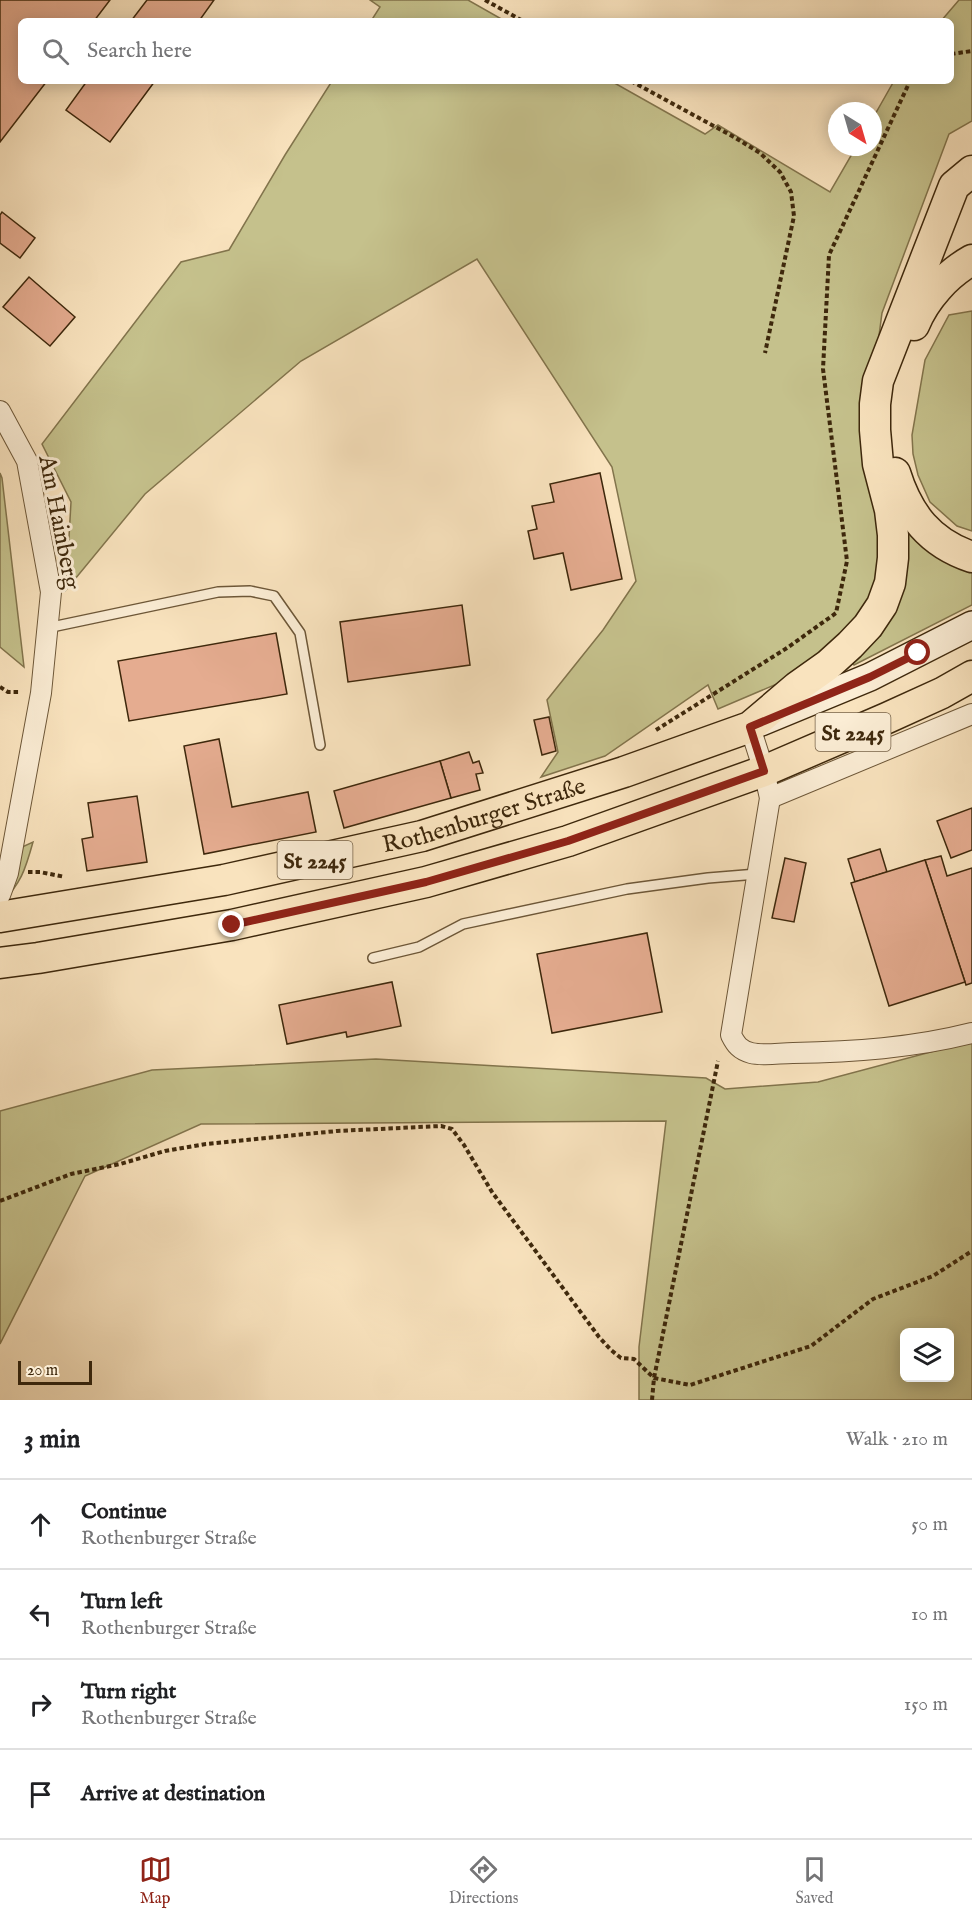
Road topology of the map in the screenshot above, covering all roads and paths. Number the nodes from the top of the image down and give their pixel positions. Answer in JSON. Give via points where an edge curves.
{"nodes":[{"id":1,"x":485,"y":0,"type":"edge"},
{"id":2,"x":518,"y":18,"type":"edge"},
{"id":3,"x":972,"y":51,"type":"edge"},
{"id":4,"x":954,"y":54,"type":"edge"},
{"id":5,"x":637,"y":84,"type":"edge"},
{"id":6,"x":909,"y":84,"type":"edge"},
{"id":7,"x":963,"y":182,"type":"edge"},
{"id":8,"x":972,"y":260,"type":"edge"},
{"id":9,"x":765,"y":353,"type":"dead end"},
{"id":10,"x":0,"y":411,"type":"edge"},
{"id":11,"x":972,"y":557,"type":"edge"},
{"id":12,"x":972,"y":625,"type":"edge"},
{"id":13,"x":47,"y":628,"type":"junction"},
{"id":14,"x":972,"y":676,"type":"edge"},
{"id":15,"x":972,"y":714,"type":"edge"},
{"id":16,"x":750,"y":727,"type":"junction"},
{"id":17,"x":652,"y":733,"type":"dead end"},
{"id":18,"x":320,"y":745,"type":"dead end"},
{"id":19,"x":767,"y":784,"type":"junction"},
{"id":20,"x":8,"y":873,"type":"junction"},
{"id":21,"x":757,"y":874,"type":"junction"},
{"id":22,"x":72,"y":879,"type":"dead end"},
{"id":23,"x":0,"y":895,"type":"edge"},
{"id":24,"x":0,"y":917,"type":"edge"},
{"id":25,"x":373,"y":958,"type":"dead end"},
{"id":26,"x":0,"y":963,"type":"edge"},
{"id":27,"x":972,"y":1033,"type":"edge"},
{"id":28,"x":718,"y":1061,"type":"dead end"},
{"id":29,"x":0,"y":1201,"type":"edge"},
{"id":30,"x":972,"y":1251,"type":"edge"},
{"id":31,"x":654,"y":1378,"type":"junction"},
{"id":32,"x":652,"y":1400,"type":"edge"}],
"edges":[{"from":1,"to":2,"type":"path"},
{"from":3,"to":4,"type":"path"},
{"from":5,"to":9,"type":"path","via":[[760,153],[780,172],[791,192],[794,216]]},
{"from":6,"to":17,"type":"path","via":[[830,255],[823,369],[847,561],[836,613]]},
{"from":7,"to":16,"type":"main road","via":[[878,381],[878,464],[893,535],[890,583],[882,605],[850,645]]},
{"from":8,"to":11,"type":"main road","via":[[932,294],[917,318],[890,392],[889,415],[894,468],[911,510],[924,529],[943,545]]},
{"from":10,"to":13,"type":"street","name":"Am Hainberg","via":[[27,461],[51,592]]},
{"from":12,"to":16,"type":"main road","name":"Rothenburger Straße","number":"St 2245","via":[[870,677]]},
{"from":13,"to":18,"type":"lane","via":[[218,592],[250,591],[274,596],[300,633]]},
{"from":13,"to":20,"type":"street","name":"Am Hainberg","via":[[40,693]]},
{"from":14,"to":19,"type":"main road","name":"Rothenburger Straße","number":"St 2245"},
{"from":15,"to":19,"type":"street","name":"Rothenburger Straße"},
{"from":16,"to":19,"type":"street"},
{"from":16,"to":24,"type":"main road","name":"Rothenburger Straße","number":"St 2245","via":[[422,836],[224,880]]},
{"from":19,"to":21,"type":"street"},
{"from":19,"to":26,"type":"main road","name":"Rothenburger Straße","number":"St 2245","via":[[426,882],[232,925]]},
{"from":20,"to":22,"type":"path","via":[[40,872]]},
{"from":20,"to":23,"type":"street","name":"Am Hainberg"},
{"from":21,"to":25,"type":"lane","via":[[627,889],[463,924],[419,947]]},
{"from":21,"to":27,"type":"street","via":[[731,1035],[738,1047],[753,1054],[844,1052]]},
{"from":28,"to":31,"type":"path"},
{"from":29,"to":31,"type":"path","via":[[71,1174],[206,1144],[441,1126],[452,1129],[465,1145],[492,1192],[599,1337],[610,1350],[621,1358],[634,1359]]},
{"from":30,"to":31,"type":"path","via":[[933,1276],[873,1299],[811,1346],[690,1385]]},
{"from":31,"to":32,"type":"path"}]}
